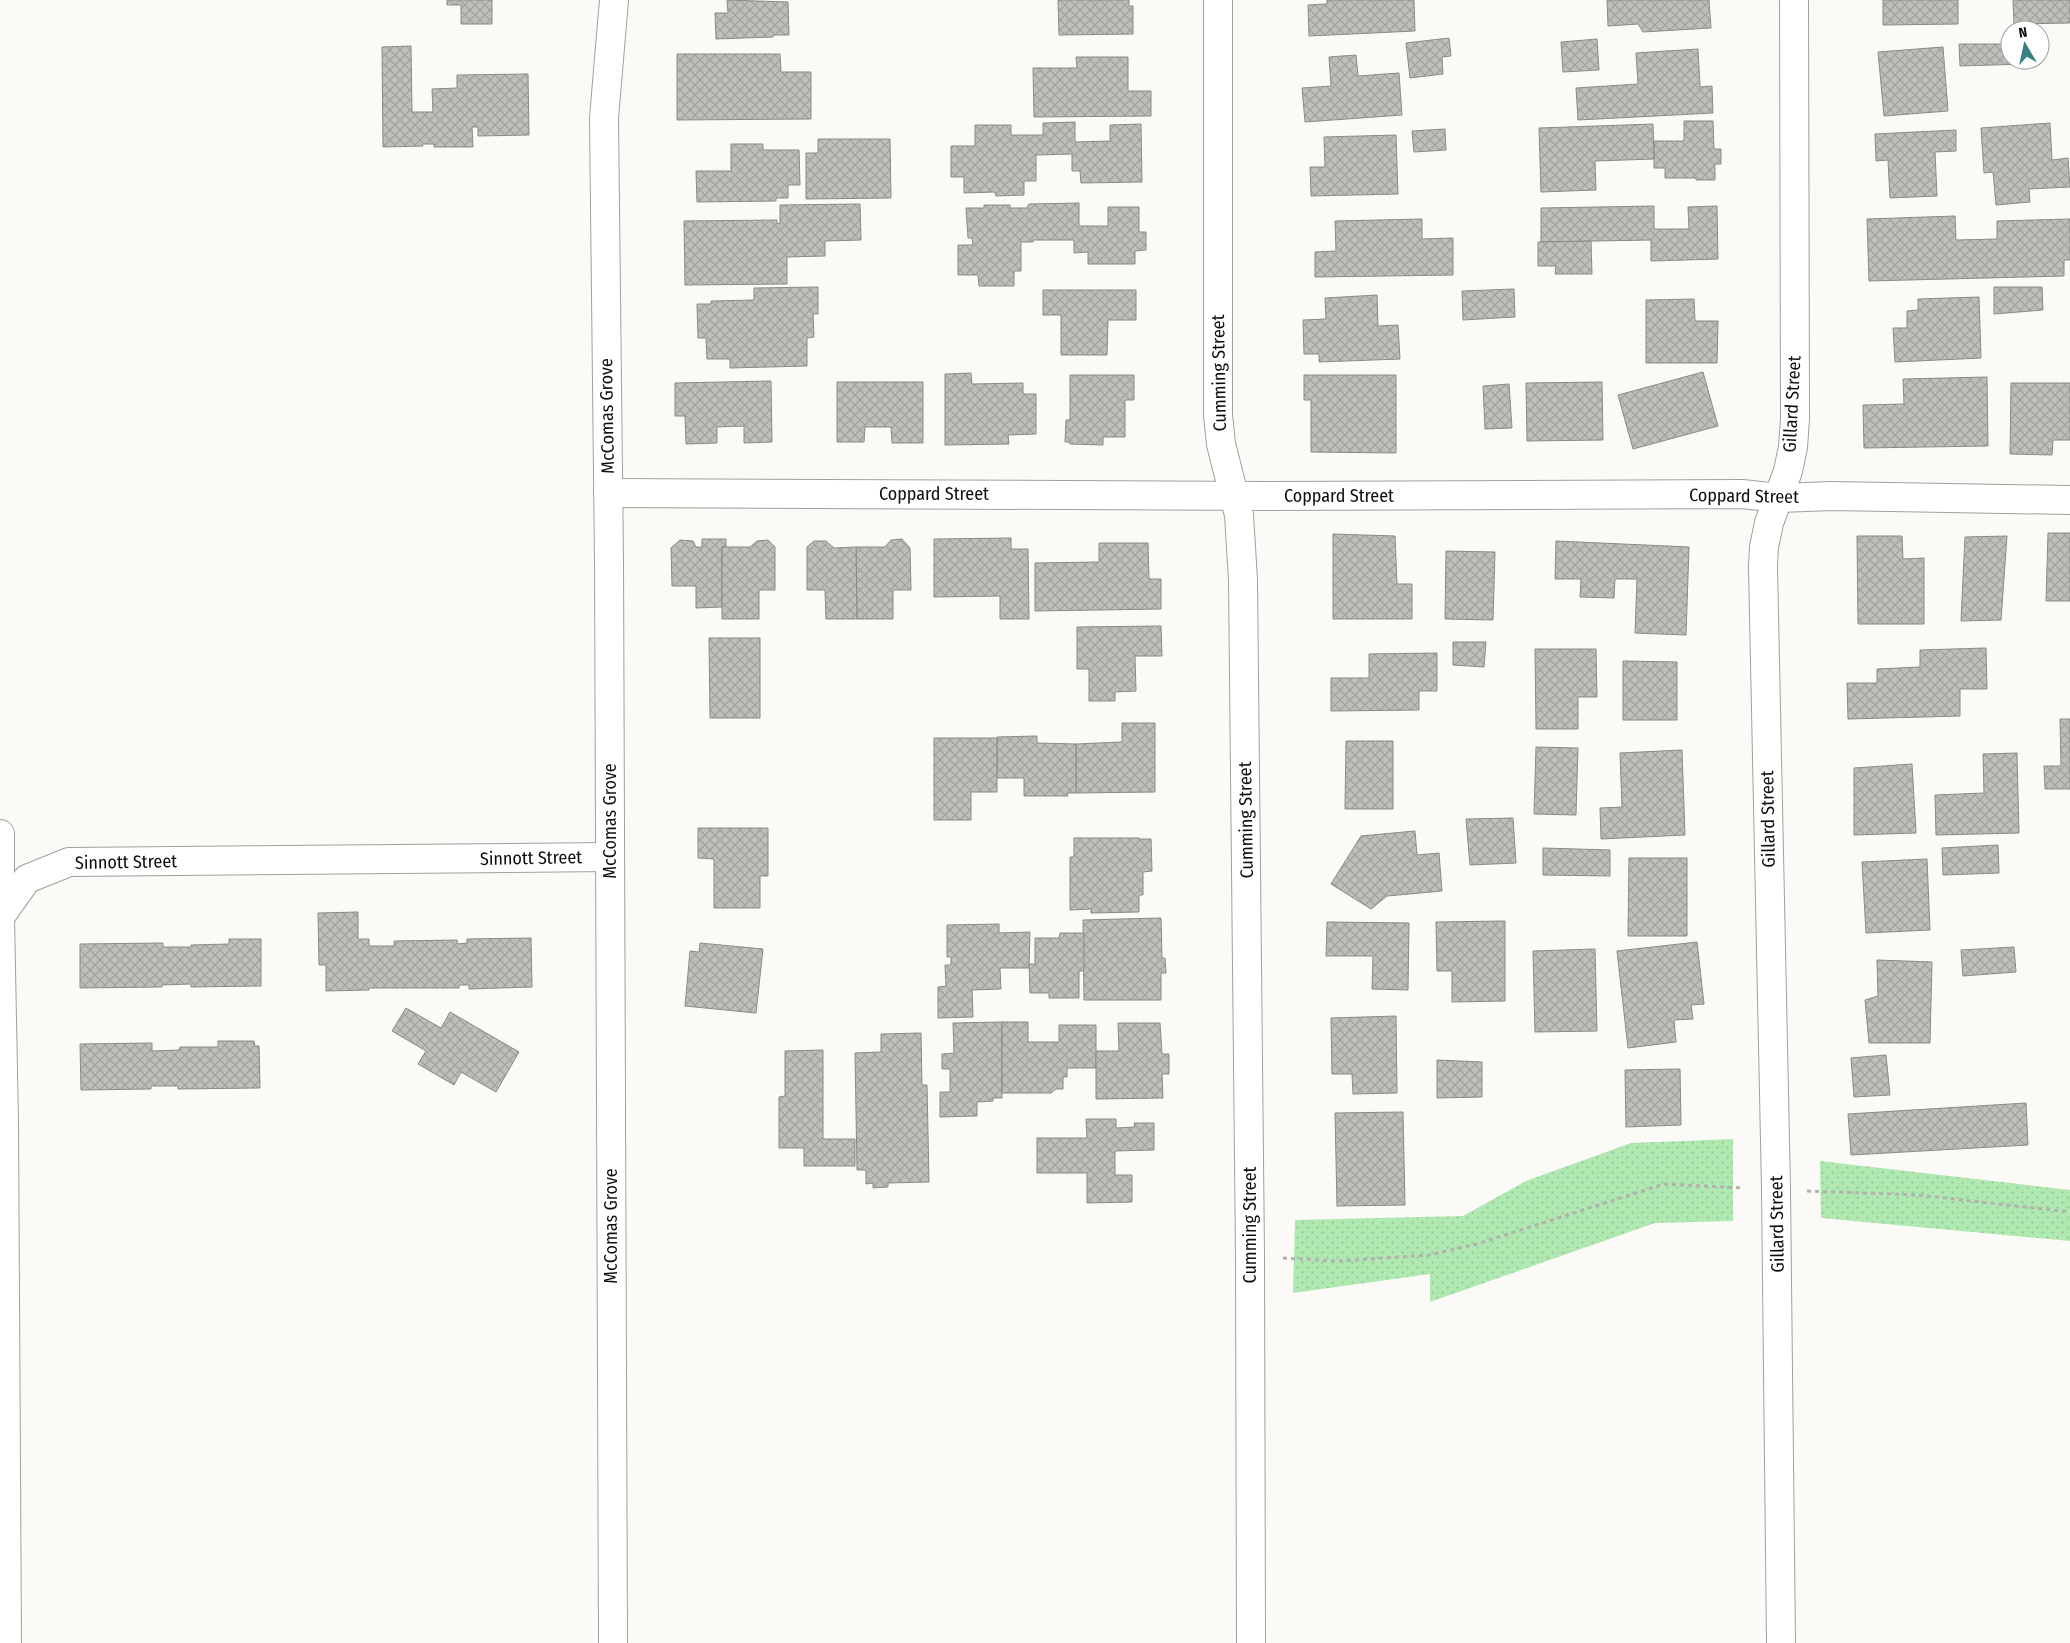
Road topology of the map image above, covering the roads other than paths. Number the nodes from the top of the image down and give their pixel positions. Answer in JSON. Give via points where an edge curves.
{"nodes":[{"id":1,"x":614,"y":0,"type":"edge"},
{"id":2,"x":1218,"y":0,"type":"edge"},
{"id":3,"x":1794,"y":0,"type":"edge"},
{"id":4,"x":608,"y":493,"type":"junction"},
{"id":5,"x":1234,"y":495,"type":"junction"},
{"id":6,"x":1779,"y":498,"type":"junction"},
{"id":7,"x":2070,"y":500,"type":"edge"},
{"id":8,"x":0,"y":834,"type":"edge"},
{"id":9,"x":610,"y":857,"type":"junction"},
{"id":10,"x":0,"y":917,"type":"edge"},
{"id":11,"x":7,"y":1643,"type":"edge"},
{"id":12,"x":613,"y":1643,"type":"edge"},
{"id":13,"x":1251,"y":1643,"type":"edge"},
{"id":14,"x":1781,"y":1643,"type":"edge"}],
"edges":[{"from":1,"to":4,"type":"street","name":"McComas Grove","via":[[604,118]]},
{"from":2,"to":5,"type":"street","name":"Cumming Street","via":[[1218,416],[1221,444]]},
{"from":3,"to":6,"type":"street","name":"Gillard Street","via":[[1795,419],[1793,447]]},
{"from":4,"to":5,"type":"street","name":"Coppard Street"},
{"from":4,"to":9,"type":"street","name":"McComas Grove"},
{"from":5,"to":6,"type":"street","name":"Coppard Street","via":[[1742,494]]},
{"from":5,"to":13,"type":"street","name":"Cumming Street","via":[[1239,515],[1243,580]]},
{"from":6,"to":7,"type":"street","name":"Coppard Street"},
{"from":6,"to":14,"type":"street","name":"Gillard Street","via":[[1769,523],[1763,566],[1776,1190]]},
{"from":8,"to":10,"type":"street"},
{"from":9,"to":10,"type":"street","name":"Sinnott Street","via":[[69,862],[27,879]]},
{"from":9,"to":12,"type":"street","name":"McComas Grove"},
{"from":10,"to":11,"type":"street"}]}
